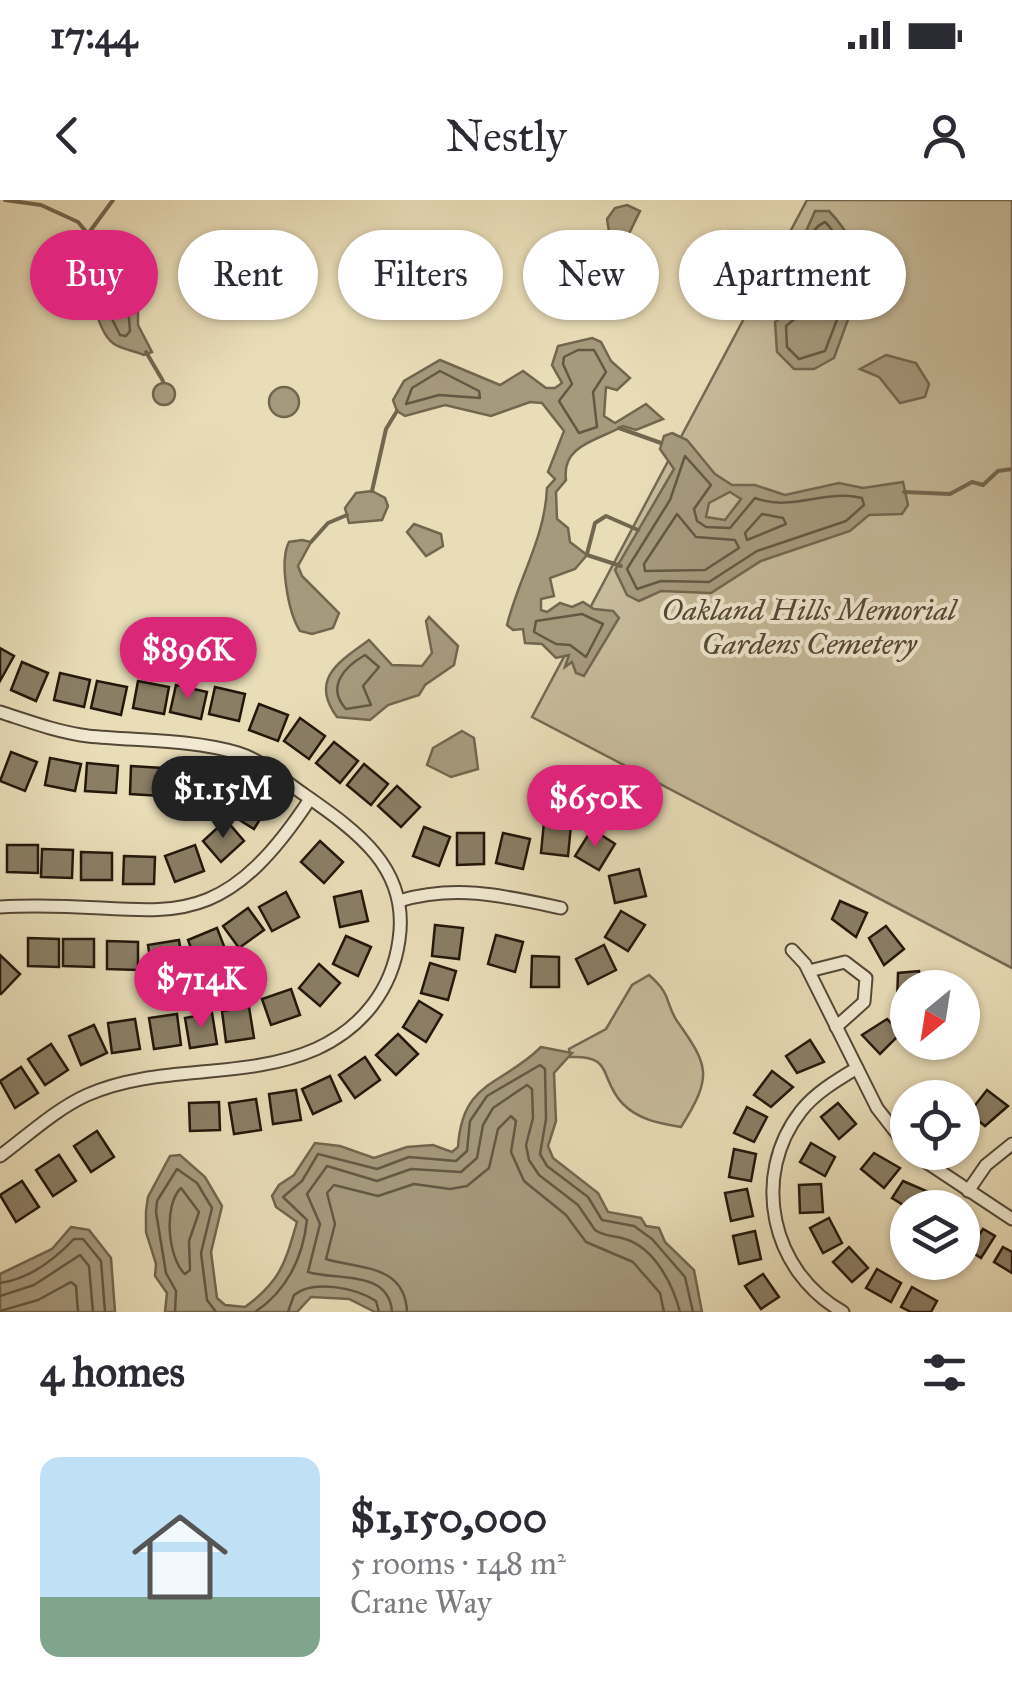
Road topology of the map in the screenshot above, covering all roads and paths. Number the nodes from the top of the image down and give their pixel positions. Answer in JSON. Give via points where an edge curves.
{"nodes":[{"id":1,"x":0,"y":712,"type":"edge"},
{"id":2,"x":310,"y":799,"type":"junction"},
{"id":3,"x":400,"y":902,"type":"junction"},
{"id":4,"x":0,"y":907,"type":"edge"},
{"id":5,"x":561,"y":908,"type":"dead end"},
{"id":6,"x":792,"y":950,"type":"dead end"},
{"id":7,"x":808,"y":971,"type":"junction"},
{"id":8,"x":836,"y":1027,"type":"junction"},
{"id":9,"x":857,"y":1068,"type":"junction"},
{"id":10,"x":890,"y":1128,"type":"edge"},
{"id":11,"x":1012,"y":1144,"type":"edge"},
{"id":12,"x":0,"y":1156,"type":"edge"},
{"id":13,"x":938,"y":1170,"type":"edge"},
{"id":14,"x":965,"y":1190,"type":"edge"},
{"id":15,"x":969,"y":1190,"type":"edge"},
{"id":16,"x":980,"y":1199,"type":"edge"},
{"id":17,"x":1012,"y":1219,"type":"edge"},
{"id":18,"x":843,"y":1312,"type":"edge"}],
"edges":[{"from":1,"to":2,"type":"street","via":[[82,735],[244,755]]},
{"from":2,"to":3,"type":"street","via":[[366,840]]},
{"from":2,"to":4,"type":"street","via":[[262,866],[227,892],[188,907]]},
{"from":3,"to":5,"type":"street","via":[[464,890]]},
{"from":3,"to":12,"type":"street","via":[[401,930],[388,984],[348,1029],[264,1066],[178,1073],[84,1096]]},
{"from":6,"to":7,"type":"street"},
{"from":7,"to":8,"type":"street"},
{"from":7,"to":8,"type":"street","via":[[845,962],[866,978],[864,1002]]},
{"from":8,"to":9,"type":"street"},
{"from":9,"to":10,"type":"street"},
{"from":9,"to":18,"type":"street","via":[[804,1107],[782,1141],[772,1179],[787,1256],[811,1288]]},
{"from":11,"to":15,"type":"street"},
{"from":13,"to":14,"type":"street"},
{"from":16,"to":17,"type":"street"}]}
